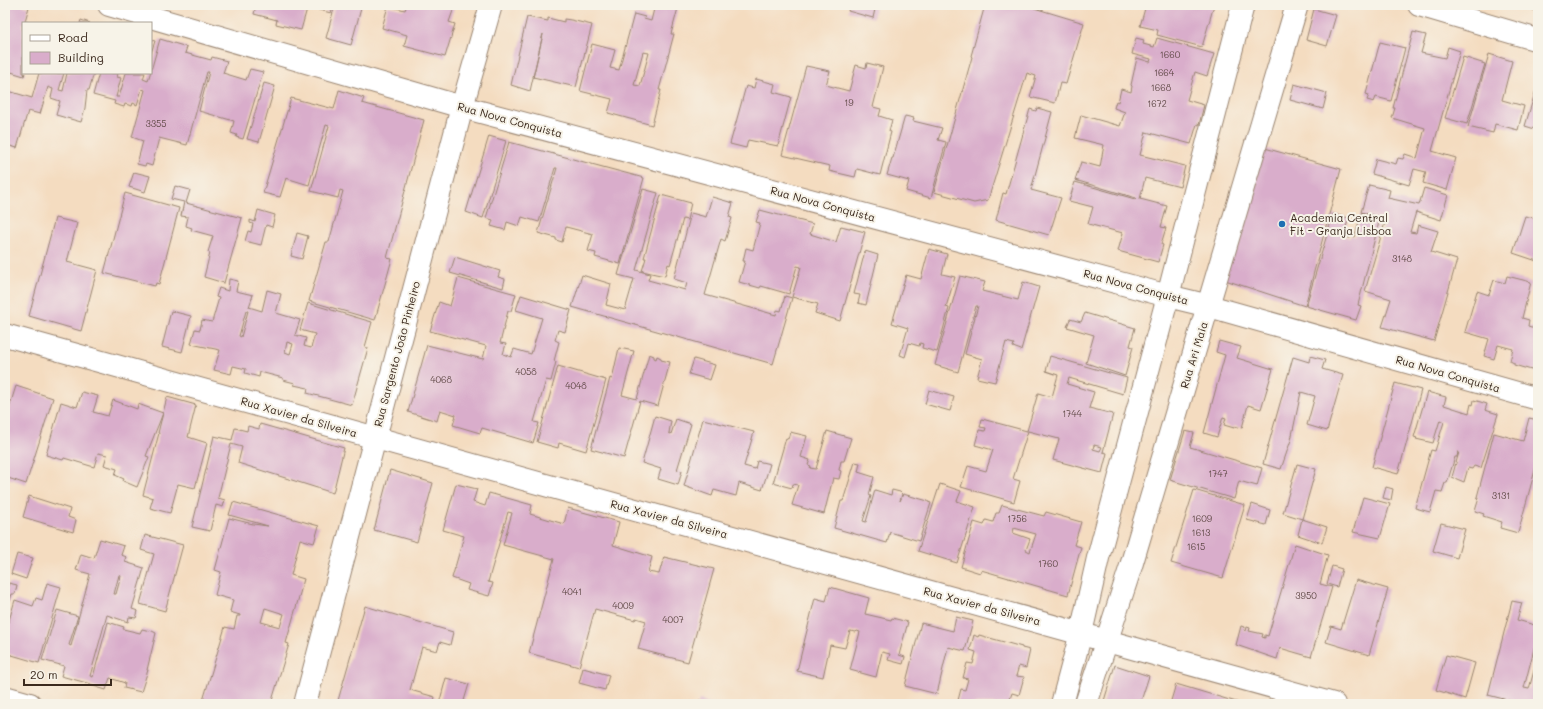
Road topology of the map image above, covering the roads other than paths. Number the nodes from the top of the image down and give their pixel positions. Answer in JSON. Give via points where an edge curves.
{"nodes":[{"id":1,"x":109,"y":5,"type":"edge"},
{"id":2,"x":491,"y":5,"type":"edge"},
{"id":3,"x":1243,"y":5,"type":"edge"},
{"id":4,"x":1297,"y":5,"type":"edge"},
{"id":5,"x":1419,"y":5,"type":"edge"},
{"id":6,"x":1538,"y":40,"type":"edge"},
{"id":7,"x":462,"y":107,"type":"junction"},
{"id":8,"x":1168,"y":296,"type":"junction"},
{"id":9,"x":1209,"y":306,"type":"junction"},
{"id":10,"x":5,"y":335,"type":"edge"},
{"id":11,"x":1538,"y":399,"type":"edge"},
{"id":12,"x":376,"y":438,"type":"junction"},
{"id":13,"x":1080,"y":633,"type":"junction"},
{"id":14,"x":1106,"y":641,"type":"junction"},
{"id":15,"x":5,"y":697,"type":"edge"},
{"id":16,"x":30,"y":704,"type":"edge"},
{"id":17,"x":305,"y":704,"type":"edge"},
{"id":18,"x":1062,"y":704,"type":"edge"},
{"id":19,"x":1086,"y":704,"type":"edge"},
{"id":20,"x":1334,"y":704,"type":"edge"}],
"edges":[{"from":1,"to":7,"type":"street","name":"Rua Nova Conquista"},
{"from":2,"to":7,"type":"street","name":"Rua Sargento João Pinheiro"},
{"from":3,"to":8,"type":"street"},
{"from":4,"to":9,"type":"street","name":"Rua Ari Maia"},
{"from":5,"to":6,"type":"street"},
{"from":7,"to":8,"type":"street","name":"Rua Nova Conquista"},
{"from":7,"to":12,"type":"street","name":"Rua Sargento João Pinheiro"},
{"from":8,"to":9,"type":"street","name":"Rua Nova Conquista"},
{"from":8,"to":13,"type":"street"},
{"from":9,"to":11,"type":"street","name":"Rua Nova Conquista"},
{"from":9,"to":14,"type":"street","name":"Rua Ari Maia"},
{"from":10,"to":12,"type":"street","name":"Rua Xavier da Silveira"},
{"from":12,"to":13,"type":"street","name":"Rua Xavier da Silveira"},
{"from":12,"to":17,"type":"street","name":"Rua Sargento João Pinheiro"},
{"from":13,"to":14,"type":"street","name":"Rua Xavier da Silveira"},
{"from":13,"to":18,"type":"street"},
{"from":14,"to":19,"type":"street","name":"Rua Ari Maia"},
{"from":14,"to":20,"type":"street","name":"Rua Xavier da Silveira"},
{"from":15,"to":16,"type":"street"}]}
